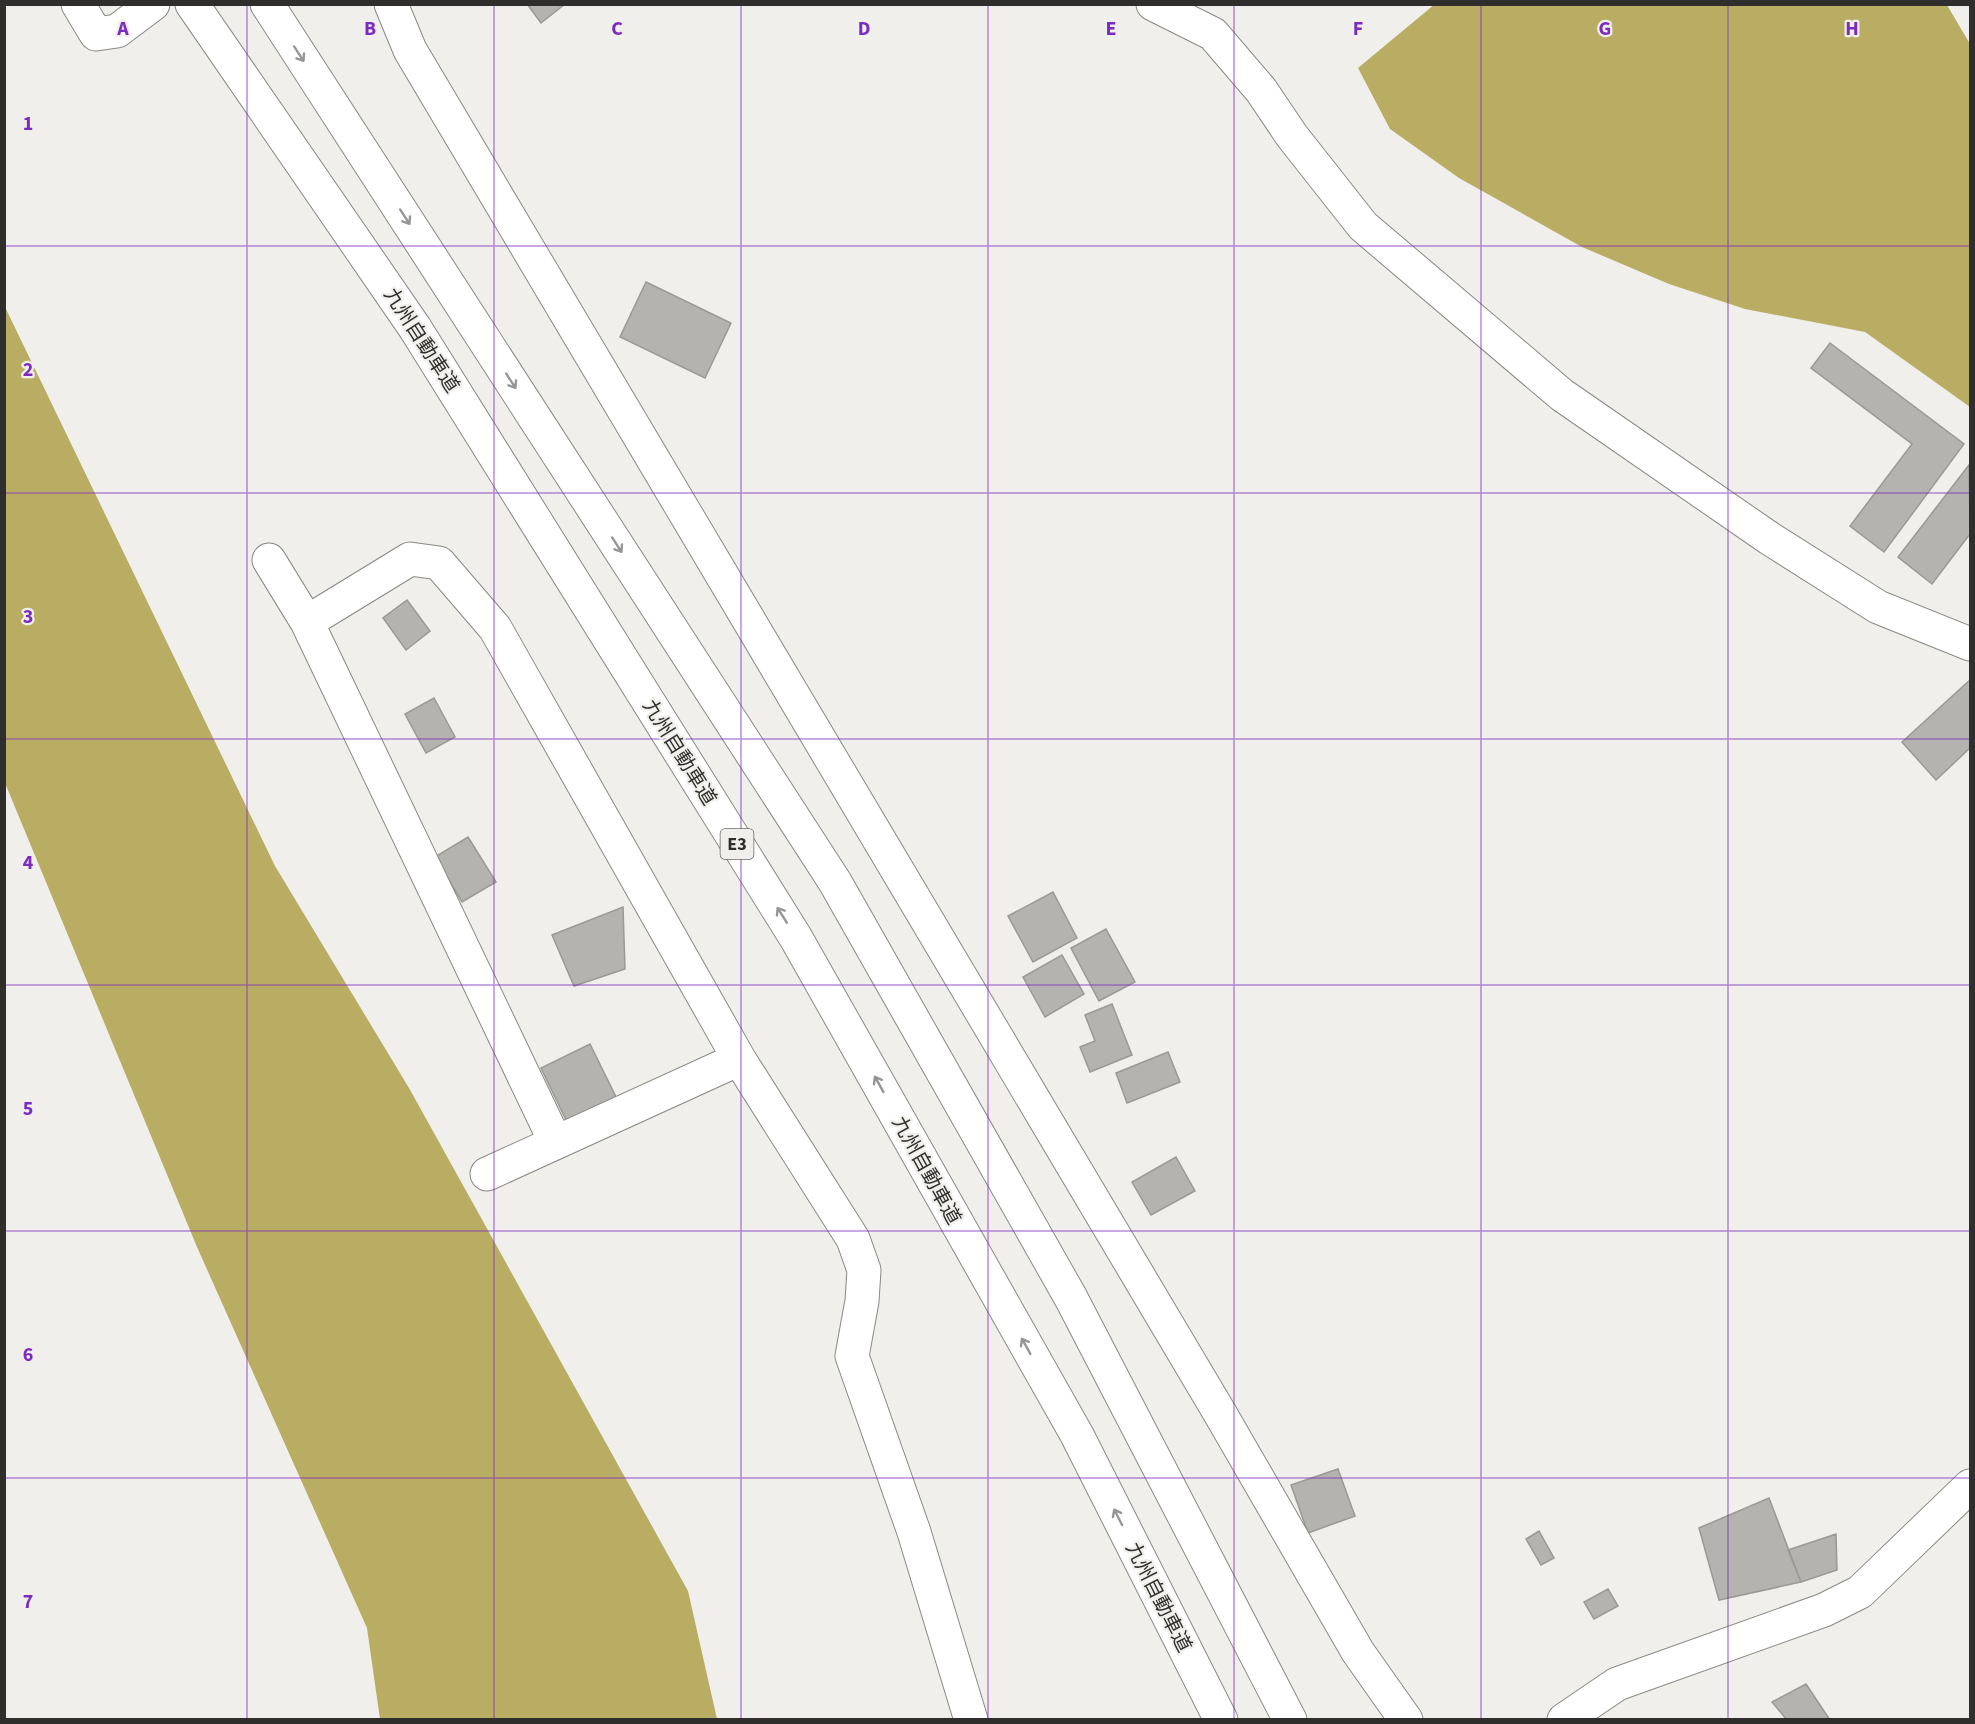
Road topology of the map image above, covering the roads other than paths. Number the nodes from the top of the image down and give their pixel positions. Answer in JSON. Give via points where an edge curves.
{"nodes":[{"id":1,"x":78,"y":4,"type":"edge"},
{"id":2,"x":192,"y":4,"type":"edge"},
{"id":3,"x":267,"y":4,"type":"edge"},
{"id":4,"x":391,"y":4,"type":"edge"},
{"id":5,"x":1154,"y":4,"type":"edge"},
{"id":6,"x":149,"y":7,"type":"edge"},
{"id":7,"x":269,"y":560,"type":"dead end"},
{"id":8,"x":307,"y":622,"type":"junction"},
{"id":9,"x":1971,"y":644,"type":"edge"},
{"id":10,"x":739,"y":1059,"type":"junction"},
{"id":11,"x":555,"y":1141,"type":"junction"},
{"id":12,"x":487,"y":1174,"type":"dead end"},
{"id":13,"x":1971,"y":1486,"type":"edge"},
{"id":14,"x":971,"y":1719,"type":"edge"},
{"id":15,"x":1221,"y":1719,"type":"edge"},
{"id":16,"x":1290,"y":1719,"type":"edge"},
{"id":17,"x":1406,"y":1719,"type":"edge"},
{"id":18,"x":1563,"y":1719,"type":"edge"}],
"edges":[{"from":1,"to":6,"type":"main road","via":[[96,34],[117,31]]},
{"from":15,"to":2,"type":"main road","name":"九州自動車道","number":"E3","one_way":true,"via":[[1077,1435],[796,938],[415,328]]},
{"from":3,"to":16,"type":"main road","one_way":true,"via":[[835,882],[1071,1298]]},
{"from":4,"to":17,"type":"main road","via":[[410,50],[1209,1394],[1358,1652]]},
{"from":5,"to":9,"type":"main road","via":[[1213,34],[1261,90],[1363,226],[1562,395],[1769,538],[1878,607]]},
{"from":7,"to":8,"type":"main road"},
{"from":8,"to":10,"type":"main road","via":[[410,559],[439,563],[495,628]]},
{"from":8,"to":11,"type":"main road"},
{"from":10,"to":11,"type":"main road"},
{"from":10,"to":14,"type":"main road","via":[[853,1239],[864,1270],[852,1356],[914,1532]]},
{"from":11,"to":12,"type":"main road"},
{"from":13,"to":18,"type":"main road","via":[[1860,1592],[1824,1610],[1617,1684]]}]}
